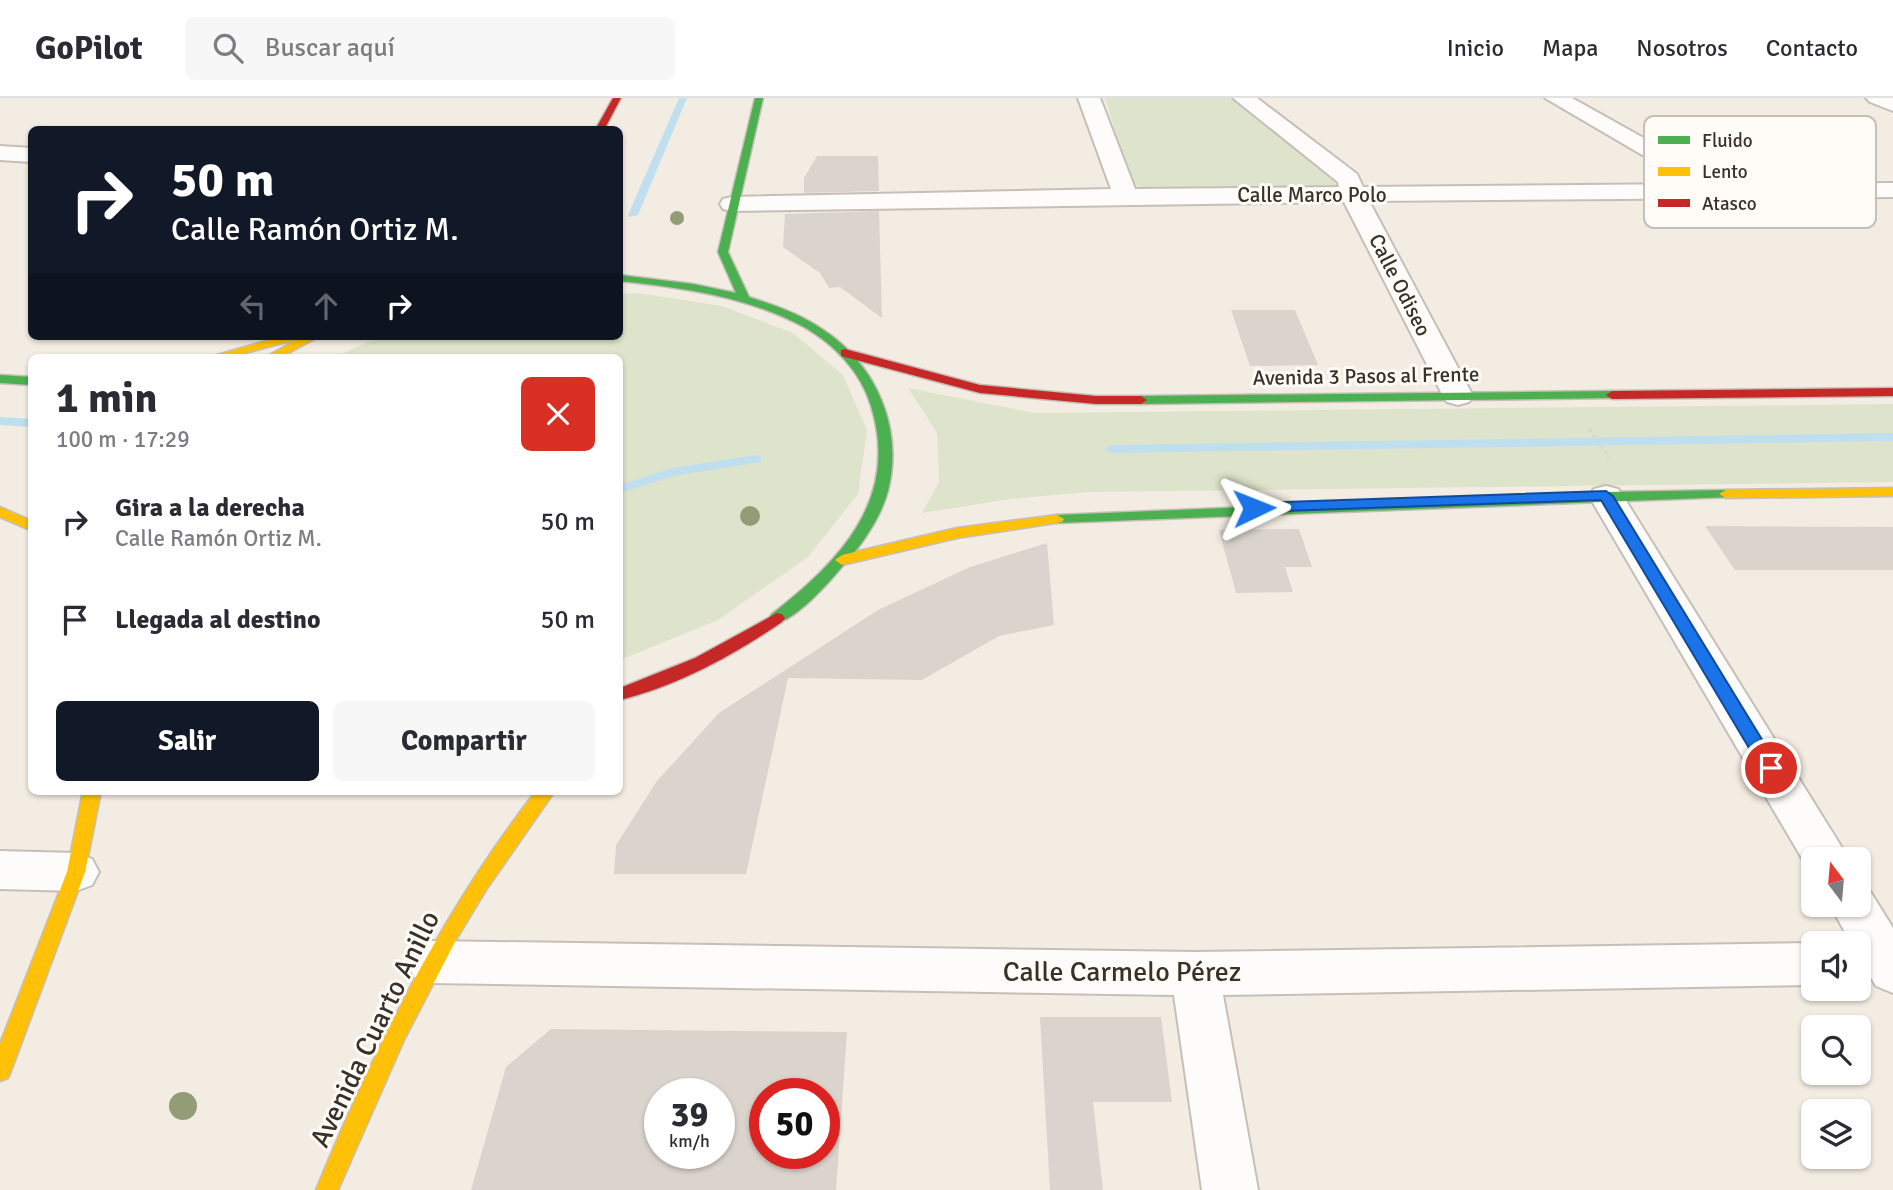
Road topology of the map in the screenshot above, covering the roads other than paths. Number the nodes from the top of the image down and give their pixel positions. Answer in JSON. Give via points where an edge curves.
{"nodes":[{"id":1,"x":617,"y":98,"type":"edge"},
{"id":2,"x":759,"y":98,"type":"edge"},
{"id":3,"x":1089,"y":98,"type":"edge"},
{"id":4,"x":1244,"y":98,"type":"edge"},
{"id":5,"x":1556,"y":98,"type":"edge"},
{"id":6,"x":1877,"y":98,"type":"edge"},
{"id":7,"x":1893,"y":105,"type":"edge"},
{"id":8,"x":601,"y":126,"type":"edge"},
{"id":9,"x":1644,"y":148,"type":"edge"},
{"id":10,"x":0,"y":153,"type":"edge"},
{"id":11,"x":28,"y":155,"type":"edge"},
{"id":12,"x":1644,"y":193,"type":"edge"},
{"id":13,"x":1353,"y":195,"type":"junction"},
{"id":14,"x":1126,"y":196,"type":"junction"},
{"id":15,"x":732,"y":204,"type":"junction"},
{"id":16,"x":623,"y":278,"type":"edge"},
{"id":17,"x":744,"y":298,"type":"junction"},
{"id":18,"x":282,"y":340,"type":"edge"},
{"id":19,"x":306,"y":340,"type":"edge"},
{"id":20,"x":845,"y":353,"type":"junction"},
{"id":21,"x":228,"y":354,"type":"edge"},
{"id":22,"x":278,"y":354,"type":"edge"},
{"id":23,"x":0,"y":379,"type":"edge"},
{"id":24,"x":28,"y":381,"type":"edge"},
{"id":25,"x":1893,"y":392,"type":"edge"},
{"id":26,"x":1458,"y":396,"type":"junction"},
{"id":27,"x":1610,"y":481,"type":"junction"},
{"id":28,"x":1893,"y":492,"type":"edge"},
{"id":29,"x":0,"y":511,"type":"edge"},
{"id":30,"x":28,"y":525,"type":"edge"},
{"id":31,"x":842,"y":560,"type":"junction"},
{"id":32,"x":627,"y":692,"type":"edge"},
{"id":33,"x":91,"y":795,"type":"edge"},
{"id":34,"x":543,"y":795,"type":"edge"},
{"id":35,"x":1819,"y":847,"type":"edge"},
{"id":36,"x":0,"y":870,"type":"edge"},
{"id":37,"x":76,"y":872,"type":"junction"},
{"id":38,"x":1859,"y":917,"type":"edge"},
{"id":39,"x":431,"y":962,"type":"junction"},
{"id":40,"x":1801,"y":964,"type":"edge"},
{"id":41,"x":1883,"y":965,"type":"edge"},
{"id":42,"x":1195,"y":974,"type":"junction"},
{"id":43,"x":0,"y":1071,"type":"edge"},
{"id":44,"x":327,"y":1190,"type":"edge"},
{"id":45,"x":1230,"y":1190,"type":"edge"}],
"edges":[{"from":1,"to":8,"type":"main road"},
{"from":2,"to":15,"type":"main road"},
{"from":3,"to":14,"type":"street"},
{"from":4,"to":13,"type":"street","name":"Calle Odiseo","via":[[1349,179]]},
{"from":5,"to":9,"type":"street"},
{"from":6,"to":7,"type":"street"},
{"from":10,"to":11,"type":"street"},
{"from":12,"to":13,"type":"street","name":"Calle Marco Polo"},
{"from":13,"to":14,"type":"street","name":"Calle Marco Polo"},
{"from":13,"to":26,"type":"street","name":"Calle Odiseo"},
{"from":14,"to":15,"type":"street","name":"Calle Marco Polo"},
{"from":15,"to":17,"type":"main road","via":[[723,252]]},
{"from":16,"to":17,"type":"main road","via":[[695,286]]},
{"from":17,"to":20,"type":"main road","via":[[800,321]]},
{"from":18,"to":21,"type":"main road"},
{"from":19,"to":22,"type":"main road"},
{"from":20,"to":26,"type":"main road","name":"Avenida 3 Pasos al Frente","via":[[980,389],[1096,400]]},
{"from":20,"to":31,"type":"main road","via":[[876,395],[889,445],[883,489]]},
{"from":23,"to":24,"type":"main road"},
{"from":25,"to":26,"type":"main road","name":"Avenida 3 Pasos al Frente"},
{"from":27,"to":28,"type":"main road"},
{"from":27,"to":31,"type":"main road","via":[[1076,516],[957,533]]},
{"from":27,"to":35,"type":"street"},
{"from":29,"to":30,"type":"main road"},
{"from":31,"to":32,"type":"main road","via":[[790,608],[757,631],[720,653]]},
{"from":33,"to":37,"type":"main road"},
{"from":34,"to":39,"type":"main road","name":"Avenida Cuarto Anillo","via":[[510,833]]},
{"from":36,"to":37,"type":"street"},
{"from":37,"to":43,"type":"main road"},
{"from":38,"to":41,"type":"street"},
{"from":39,"to":42,"type":"street","name":"Calle Carmelo Pérez"},
{"from":39,"to":44,"type":"main road","name":"Avenida Cuarto Anillo"},
{"from":40,"to":42,"type":"street","name":"Calle Carmelo Pérez"},
{"from":42,"to":45,"type":"street"}]}
